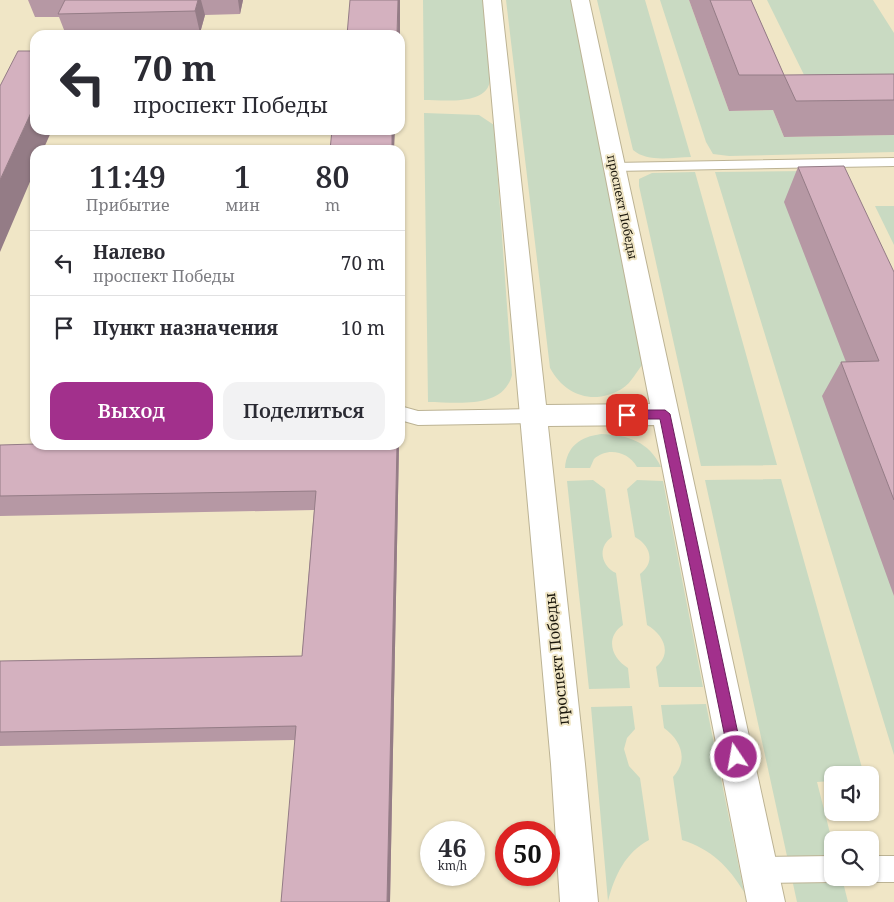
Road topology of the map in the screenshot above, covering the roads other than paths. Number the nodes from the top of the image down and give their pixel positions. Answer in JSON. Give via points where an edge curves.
{"nodes":[{"id":1,"x":492,"y":0,"type":"edge"},
{"id":2,"x":580,"y":0,"type":"edge"},
{"id":3,"x":894,"y":162,"type":"edge"},
{"id":4,"x":614,"y":167,"type":"junction"},
{"id":5,"x":665,"y":414,"type":"junction"},
{"id":6,"x":405,"y":415,"type":"edge"},
{"id":7,"x":533,"y":416,"type":"junction"},
{"id":8,"x":879,"y":869,"type":"edge"},
{"id":9,"x":894,"y":869,"type":"edge"},
{"id":10,"x":760,"y":870,"type":"junction"},
{"id":11,"x":824,"y":870,"type":"edge"},
{"id":12,"x":579,"y":902,"type":"edge"},
{"id":13,"x":766,"y":902,"type":"edge"}],
"edges":[{"from":1,"to":7,"type":"main road","name":"проспект Победы"},
{"from":2,"to":4,"type":"main road","name":"проспект Победы"},
{"from":3,"to":4,"type":"lane"},
{"from":4,"to":5,"type":"main road","name":"проспект Победы"},
{"from":5,"to":7,"type":"main road"},
{"from":5,"to":10,"type":"main road","name":"проспект Победы"},
{"from":6,"to":7,"type":"lane","via":[[418,418]]},
{"from":7,"to":12,"type":"main road","name":"проспект Победы"},
{"from":8,"to":9,"type":"lane"},
{"from":10,"to":11,"type":"lane"},
{"from":10,"to":13,"type":"main road","name":"проспект Победы"}]}
